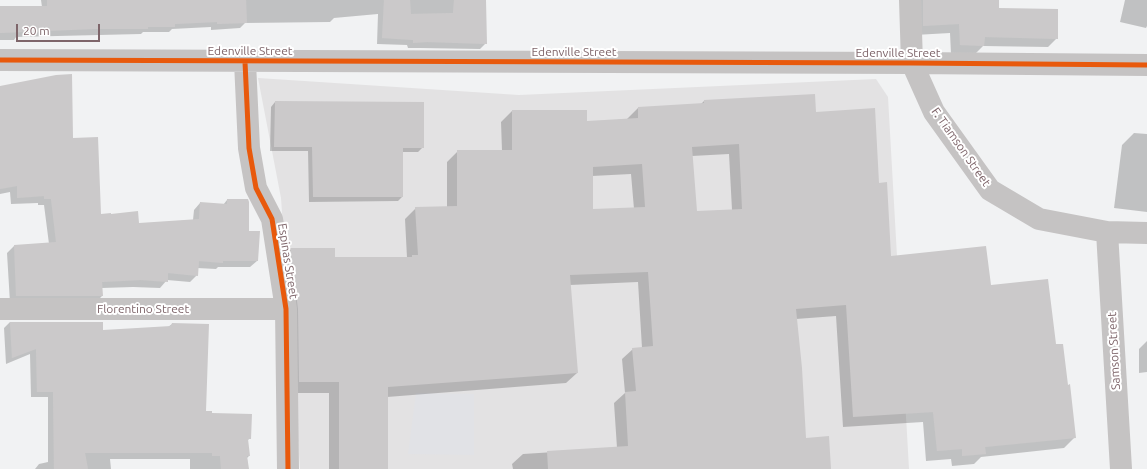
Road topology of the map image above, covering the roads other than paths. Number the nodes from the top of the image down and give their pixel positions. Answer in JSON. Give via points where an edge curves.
{"nodes":[{"id":1,"x":910,"y":0,"type":"edge"},
{"id":2,"x":0,"y":60,"type":"edge"},
{"id":3,"x":245,"y":62,"type":"junction"},
{"id":4,"x":912,"y":63,"type":"junction"},
{"id":5,"x":1147,"y":65,"type":"edge"},
{"id":6,"x":1107,"y":232,"type":"junction"},
{"id":7,"x":1147,"y":233,"type":"edge"},
{"id":8,"x":0,"y":309,"type":"edge"},
{"id":9,"x":286,"y":309,"type":"junction"},
{"id":10,"x":288,"y":469,"type":"edge"},
{"id":11,"x":1121,"y":469,"type":"edge"}],
"edges":[{"from":1,"to":4,"type":"street"},
{"from":2,"to":3,"type":"street","name":"Edenville Street"},
{"from":3,"to":4,"type":"street","name":"Edenville Street"},
{"from":3,"to":9,"type":"street","name":"Espinas Street","via":[[249,148],[256,188],[272,219]]},
{"from":4,"to":5,"type":"street","name":"Edenville Street"},
{"from":4,"to":6,"type":"street","name":"F. Tiamson Street","via":[[934,112],[990,190],[1039,220]]},
{"from":6,"to":7,"type":"street","name":"F. Tiamson Street"},
{"from":6,"to":11,"type":"street","name":"Samson Street"},
{"from":8,"to":9,"type":"street","name":"Florentino Street"},
{"from":9,"to":10,"type":"street","name":"Espinas Street"}]}
